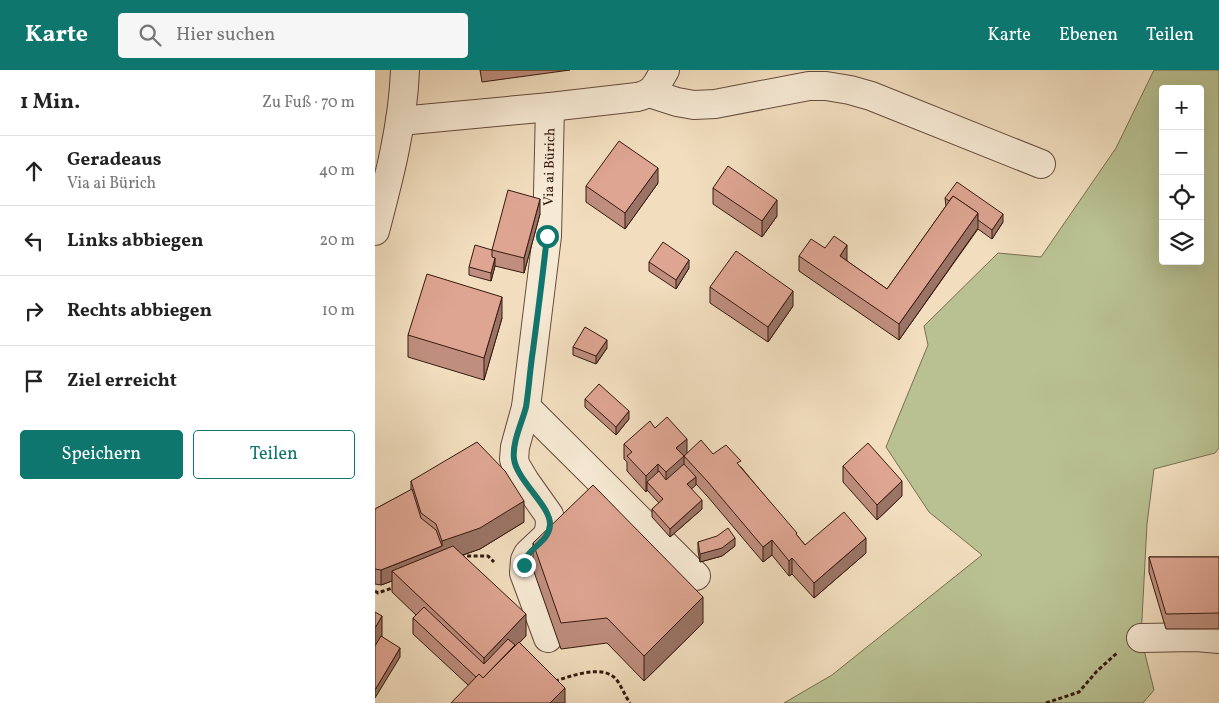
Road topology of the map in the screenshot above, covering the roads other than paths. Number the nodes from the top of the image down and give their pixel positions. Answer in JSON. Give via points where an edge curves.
{"nodes":[{"id":1,"x":405,"y":70,"type":"edge"},
{"id":2,"x":665,"y":70,"type":"edge"},
{"id":3,"x":649,"y":93,"type":"junction"},
{"id":4,"x":550,"y":107,"type":"junction"},
{"id":5,"x":401,"y":122,"type":"junction"},
{"id":6,"x":1041,"y":164,"type":"dead end"},
{"id":7,"x":375,"y":231,"type":"edge"},
{"id":8,"x":526,"y":406,"type":"junction"},
{"id":9,"x":696,"y":576,"type":"dead end"},
{"id":10,"x":548,"y":638,"type":"dead end"},
{"id":11,"x":1141,"y":638,"type":"road end"},
{"id":12,"x":1219,"y":639,"type":"edge"}],
"edges":[{"from":1,"to":5,"type":"street"},
{"from":2,"to":3,"type":"street"},
{"from":3,"to":4,"type":"street"},
{"from":3,"to":6,"type":"street","via":[[694,105],[809,86],[850,90]]},
{"from":4,"to":5,"type":"street"},
{"from":4,"to":8,"type":"street","name":"Via ai Bürich","via":[[547,236]]},
{"from":5,"to":7,"type":"street"},
{"from":8,"to":9,"type":"street"},
{"from":8,"to":10,"type":"street","name":"Via ai Bürich","via":[[514,458],[525,482],[549,515],[550,523],[549,531],[528,554],[524,565]]},
{"from":11,"to":12,"type":"street"}]}
